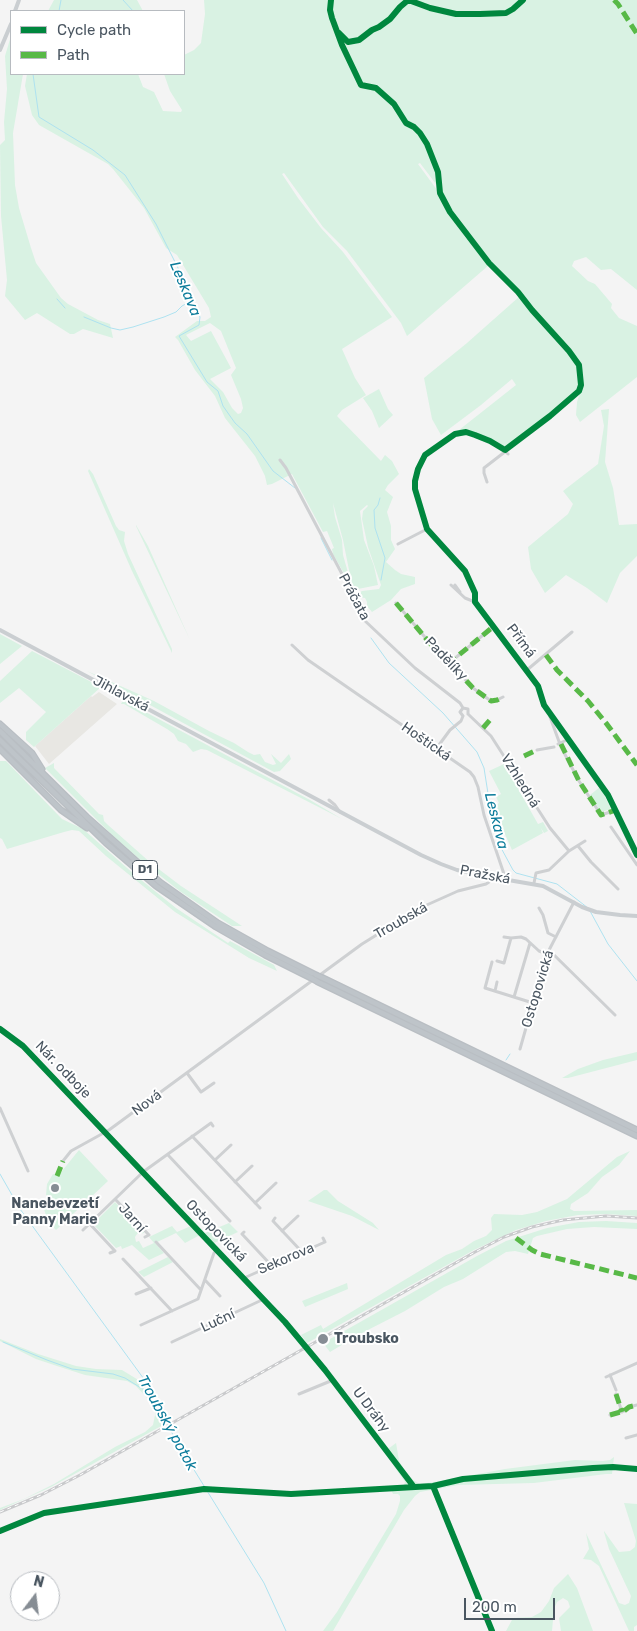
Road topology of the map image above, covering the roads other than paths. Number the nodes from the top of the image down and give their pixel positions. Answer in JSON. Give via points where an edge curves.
{"nodes":[{"id":1,"x":10,"y":26,"type":"edge"},
{"id":2,"x":0,"y":50,"type":"edge"},
{"id":3,"x":280,"y":460,"type":"dead end"},
{"id":4,"x":487,"y":482,"type":"dead end"},
{"id":5,"x":427,"y":529,"type":"junction"},
{"id":6,"x":398,"y":544,"type":"dead end"},
{"id":7,"x":453,"y":585,"type":"dead end"},
{"id":8,"x":475,"y":602,"type":"junction"},
{"id":9,"x":396,"y":603,"type":"dead end"},
{"id":10,"x":494,"y":626,"type":"junction"},
{"id":11,"x":0,"y":630,"type":"edge"},
{"id":12,"x":572,"y":632,"type":"dead end"},
{"id":13,"x":292,"y":645,"type":"dead end"},
{"id":14,"x":448,"y":664,"type":"junction"},
{"id":15,"x":527,"y":670,"type":"junction"},
{"id":16,"x":503,"y":697,"type":"dead end"},
{"id":17,"x":463,"y":708,"type":"junction"},
{"id":18,"x":549,"y":712,"type":"junction"},
{"id":19,"x":468,"y":714,"type":"junction"},
{"id":20,"x":463,"y":716,"type":"junction"},
{"id":21,"x":0,"y":724,"type":"edge"},
{"id":22,"x":0,"y":731,"type":"edge"},
{"id":23,"x":569,"y":739,"type":"junction"},
{"id":24,"x":0,"y":740,"type":"edge"},
{"id":25,"x":560,"y":744,"type":"junction"},
{"id":26,"x":554,"y":747,"type":"dead end"},
{"id":27,"x":0,"y":749,"type":"edge"},
{"id":28,"x":436,"y":749,"type":"junction"},
{"id":29,"x":537,"y":750,"type":"dead end"},
{"id":30,"x":241,"y":758,"type":"joint"},
{"id":31,"x":45,"y":774,"type":"junction"},
{"id":32,"x":329,"y":800,"type":"dead end"},
{"id":33,"x":616,"y":810,"type":"junction"},
{"id":34,"x":340,"y":812,"type":"junction"},
{"id":35,"x":611,"y":827,"type":"dead end"},
{"id":36,"x":625,"y":830,"type":"junction"},
{"id":37,"x":616,"y":834,"type":"junction"},
{"id":38,"x":585,"y":841,"type":"dead end"},
{"id":39,"x":106,"y":843,"type":"junction"},
{"id":40,"x":578,"y":846,"type":"junction"},
{"id":41,"x":569,"y":851,"type":"junction"},
{"id":42,"x":637,"y":854,"type":"edge"},
{"id":43,"x":631,"y":856,"type":"junction"},
{"id":44,"x":637,"y":865,"type":"edge"},
{"id":45,"x":492,"y":877,"type":"junction"},
{"id":46,"x":503,"y":879,"type":"junction"},
{"id":47,"x":535,"y":879,"type":"junction"},
{"id":48,"x":618,"y":889,"type":"dead end"},
{"id":49,"x":574,"y":902,"type":"junction"},
{"id":50,"x":539,"y":908,"type":"dead end"},
{"id":51,"x":637,"y":916,"type":"edge"},
{"id":52,"x":504,"y":936,"type":"dead end"},
{"id":53,"x":556,"y":937,"type":"junction"},
{"id":54,"x":512,"y":938,"type":"junction"},
{"id":55,"x":530,"y":943,"type":"junction"},
{"id":56,"x":548,"y":952,"type":"junction"},
{"id":57,"x":316,"y":978,"type":"junction"},
{"id":58,"x":497,"y":982,"type":"dead end"},
{"id":59,"x":495,"y":991,"type":"junction"},
{"id":60,"x":514,"y":997,"type":"junction"},
{"id":61,"x":533,"y":1003,"type":"junction"},
{"id":62,"x":615,"y":1015,"type":"dead end"},
{"id":63,"x":258,"y":1021,"type":"joint"},
{"id":64,"x":0,"y":1029,"type":"edge"},
{"id":65,"x":520,"y":1049,"type":"dead end"},
{"id":66,"x":187,"y":1073,"type":"junction"},
{"id":67,"x":214,"y":1083,"type":"dead end"},
{"id":68,"x":0,"y":1108,"type":"edge"},
{"id":69,"x":213,"y":1126,"type":"dead end"},
{"id":70,"x":637,"y":1130,"type":"edge"},
{"id":71,"x":106,"y":1132,"type":"junction"},
{"id":72,"x":192,"y":1136,"type":"junction"},
{"id":73,"x":637,"y":1136,"type":"edge"},
{"id":74,"x":231,"y":1145,"type":"dead end"},
{"id":75,"x":168,"y":1155,"type":"junction"},
{"id":76,"x":215,"y":1160,"type":"junction"},
{"id":77,"x":63,"y":1161,"type":"dead end"},
{"id":78,"x":252,"y":1166,"type":"dead end"},
{"id":79,"x":28,"y":1171,"type":"dead end"},
{"id":80,"x":143,"y":1172,"type":"junction"},
{"id":81,"x":235,"y":1182,"type":"junction"},
{"id":82,"x":276,"y":1183,"type":"dead end"},
{"id":83,"x":115,"y":1199,"type":"junction"},
{"id":84,"x":255,"y":1203,"type":"junction"},
{"id":85,"x":260,"y":1208,"type":"dead end"},
{"id":86,"x":298,"y":1216,"type":"dead end"},
{"id":87,"x":275,"y":1218,"type":"dead end"},
{"id":88,"x":230,"y":1221,"type":"dead end"},
{"id":89,"x":90,"y":1224,"type":"junction"},
{"id":90,"x":83,"y":1230,"type":"dead end"},
{"id":91,"x":282,"y":1231,"type":"junction"},
{"id":92,"x":244,"y":1232,"type":"dead end"},
{"id":93,"x":148,"y":1236,"type":"dead end"},
{"id":94,"x":323,"y":1238,"type":"dead end"},
{"id":95,"x":156,"y":1242,"type":"dead end"},
{"id":96,"x":217,"y":1250,"type":"junction"},
{"id":97,"x":302,"y":1252,"type":"junction"},
{"id":98,"x":110,"y":1253,"type":"dead end"},
{"id":99,"x":123,"y":1258,"type":"dead end"},
{"id":100,"x":271,"y":1265,"type":"junction"},
{"id":101,"x":244,"y":1278,"type":"junction"},
{"id":102,"x":205,"y":1280,"type":"junction"},
{"id":103,"x":151,"y":1288,"type":"junction"},
{"id":104,"x":202,"y":1290,"type":"junction"},
{"id":105,"x":136,"y":1294,"type":"dead end"},
{"id":106,"x":220,"y":1296,"type":"dead end"},
{"id":107,"x":264,"y":1299,"type":"junction"},
{"id":108,"x":172,"y":1310,"type":"junction"},
{"id":109,"x":141,"y":1325,"type":"dead end"},
{"id":110,"x":172,"y":1342,"type":"dead end"},
{"id":111,"x":308,"y":1349,"type":"joint"},
{"id":112,"x":637,"y":1363,"type":"edge"},
{"id":113,"x":610,"y":1375,"type":"junction"},
{"id":114,"x":606,"y":1377,"type":"dead end"},
{"id":115,"x":333,"y":1380,"type":"junction"},
{"id":116,"x":300,"y":1394,"type":"dead end"},
{"id":117,"x":637,"y":1405,"type":"edge"},
{"id":118,"x":622,"y":1412,"type":"junction"},
{"id":119,"x":610,"y":1415,"type":"dead end"},
{"id":120,"x":637,"y":1435,"type":"edge"},
{"id":121,"x":626,"y":1438,"type":"dead end"},
{"id":122,"x":637,"y":1469,"type":"edge"},
{"id":123,"x":414,"y":1487,"type":"junction"},
{"id":124,"x":0,"y":1531,"type":"edge"}],
"edges":[{"from":1,"to":2,"type":"main road"},
{"from":3,"to":17,"type":"street","name":"Práčata","via":[[364,619]]},
{"from":4,"to":5,"type":"street","via":[[484,468],[507,452],[482,437],[466,432],[455,434],[425,455],[418,469],[415,490]]},
{"from":5,"to":6,"type":"street"},
{"from":5,"to":8,"type":"street","via":[[465,571]]},
{"from":7,"to":8,"type":"street","name":"Přímá","via":[[465,598]]},
{"from":8,"to":10,"type":"street","name":"Přímá"},
{"from":9,"to":14,"type":"street","name":"Padělíky"},
{"from":10,"to":14,"type":"street"},
{"from":10,"to":15,"type":"street","name":"Přímá"},
{"from":11,"to":30,"type":"main road","name":"Jihlavská"},
{"from":12,"to":15,"type":"street"},
{"from":13,"to":28,"type":"street","name":"Hoštická","via":[[308,660]]},
{"from":14,"to":16,"type":"street","name":"Padělíky","via":[[491,700]]},
{"from":15,"to":18,"type":"street","name":"Přímá"},
{"from":17,"to":19,"type":"street","via":[[468,709]]},
{"from":17,"to":20,"type":"street","via":[[460,712]]},
{"from":18,"to":23,"type":"street"},
{"from":18,"to":25,"type":"street"},
{"from":19,"to":20,"type":"street"},
{"from":19,"to":41,"type":"street","name":"Vzhledná","via":[[491,736]]},
{"from":20,"to":28,"type":"street"},
{"from":21,"to":31,"type":"highway","via":[[32,753]]},
{"from":22,"to":31,"type":"highway","number":"D1"},
{"from":23,"to":25,"type":"street"},
{"from":23,"to":33,"type":"street"},
{"from":24,"to":39,"type":"highway","number":"D1"},
{"from":25,"to":33,"type":"street","via":[[601,815]]},
{"from":26,"to":29,"type":"street"},
{"from":27,"to":39,"type":"highway","via":[[61,810]]},
{"from":28,"to":46,"type":"street","name":"Hoštická","via":[[470,772],[477,782]]},
{"from":30,"to":34,"type":"main road","name":"Pražská"},
{"from":31,"to":57,"type":"highway","number":"D1","via":[[115,844],[177,895],[242,937]]},
{"from":32,"to":34,"type":"street","name":"Pražská"},
{"from":33,"to":36,"type":"street"},
{"from":34,"to":45,"type":"main road","name":"Pražská","via":[[441,864]]},
{"from":35,"to":37,"type":"street"},
{"from":36,"to":37,"type":"street"},
{"from":36,"to":42,"type":"street"},
{"from":37,"to":43,"type":"street"},
{"from":38,"to":40,"type":"street"},
{"from":39,"to":57,"type":"highway","number":"D1","via":[[195,914],[239,941]]},
{"from":40,"to":41,"type":"street"},
{"from":40,"to":48,"type":"street"},
{"from":41,"to":47,"type":"street","via":[[549,870],[536,873]]},
{"from":42,"to":43,"type":"street"},
{"from":43,"to":44,"type":"street"},
{"from":45,"to":46,"type":"main road","name":"Pražská"},
{"from":45,"to":57,"type":"street","name":"Troubská","via":[[486,884],[458,891],[420,908],[362,944]]},
{"from":46,"to":47,"type":"main road","name":"Pražská"},
{"from":47,"to":49,"type":"main road","name":"Pražská"},
{"from":49,"to":51,"type":"main road","name":"Pražská","via":[[596,912]]},
{"from":49,"to":53,"type":"street","name":"Ostopovická"},
{"from":50,"to":53,"type":"street","via":[[548,933]]},
{"from":52,"to":54,"type":"street"},
{"from":53,"to":56,"type":"street","name":"Ostopovická"},
{"from":54,"to":55,"type":"street","via":[[522,937]]},
{"from":54,"to":59,"type":"street","via":[[504,963],[494,961],[485,988]]},
{"from":55,"to":56,"type":"street","via":[[539,951]]},
{"from":55,"to":60,"type":"street"},
{"from":56,"to":61,"type":"street","name":"Ostopovická"},
{"from":56,"to":62,"type":"street"},
{"from":57,"to":63,"type":"street","name":"Troubská"},
{"from":57,"to":70,"type":"highway","number":"D1","bridge":true,"via":[[323,978]]},
{"from":57,"to":73,"type":"highway","number":"D1"},
{"from":58,"to":59,"type":"street"},
{"from":59,"to":60,"type":"street"},
{"from":60,"to":61,"type":"street"},
{"from":61,"to":65,"type":"street","name":"Ostopovická"},
{"from":63,"to":66,"type":"street","name":"Nová"},
{"from":64,"to":71,"type":"street","name":"Nár. odboje","via":[[21,1043]]},
{"from":66,"to":67,"type":"street","via":[[201,1092]]},
{"from":66,"to":71,"type":"street","name":"Nová"},
{"from":68,"to":79,"type":"street"},
{"from":69,"to":72,"type":"street","via":[[211,1123]]},
{"from":71,"to":77,"type":"street","name":"Nová","via":[[71,1151]]},
{"from":71,"to":80,"type":"street","name":"Ostopovická"},
{"from":72,"to":75,"type":"street"},
{"from":72,"to":76,"type":"street"},
{"from":74,"to":76,"type":"street"},
{"from":75,"to":80,"type":"street"},
{"from":75,"to":88,"type":"street"},
{"from":76,"to":81,"type":"street"},
{"from":78,"to":81,"type":"street"},
{"from":80,"to":83,"type":"street"},
{"from":80,"to":96,"type":"street","name":"Ostopovická"},
{"from":81,"to":84,"type":"street"},
{"from":82,"to":84,"type":"street"},
{"from":83,"to":89,"type":"street"},
{"from":83,"to":93,"type":"street","name":"Jarní"},
{"from":84,"to":85,"type":"street"},
{"from":86,"to":91,"type":"street"},
{"from":87,"to":91,"type":"street","via":[[273,1221]]},
{"from":89,"to":90,"type":"street"},
{"from":89,"to":98,"type":"street","via":[[115,1251]]},
{"from":91,"to":97,"type":"street"},
{"from":92,"to":100,"type":"street","via":[[242,1234]]},
{"from":94,"to":97,"type":"street","name":"Sekorova","via":[[324,1242]]},
{"from":95,"to":104,"type":"street"},
{"from":96,"to":101,"type":"street","name":"Ostopovická"},
{"from":96,"to":102,"type":"street"},
{"from":97,"to":100,"type":"street","name":"Sekorova"},
{"from":99,"to":103,"type":"street"},
{"from":100,"to":101,"type":"street","name":"Sekorova"},
{"from":101,"to":107,"type":"street","name":"Ostopovická"},
{"from":102,"to":104,"type":"street"},
{"from":102,"to":106,"type":"street"},
{"from":103,"to":105,"type":"street"},
{"from":103,"to":108,"type":"street"},
{"from":104,"to":108,"type":"street","via":[[197,1300]]},
{"from":107,"to":110,"type":"street","name":"Luční"},
{"from":107,"to":111,"type":"street","name":"Ostopovická"},
{"from":108,"to":109,"type":"street"},
{"from":111,"to":115,"type":"street","name":"U Dráhy"},
{"from":112,"to":113,"type":"street"},
{"from":113,"to":114,"type":"street"},
{"from":113,"to":118,"type":"street"},
{"from":115,"to":116,"type":"street"},
{"from":115,"to":123,"type":"street","name":"U Dráhy"},
{"from":117,"to":118,"type":"street"},
{"from":118,"to":119,"type":"street"},
{"from":120,"to":121,"type":"street"},
{"from":122,"to":123,"type":"street","via":[[613,1467],[463,1479]]},
{"from":123,"to":124,"type":"street","via":[[291,1494],[204,1489],[44,1513]]}]}
